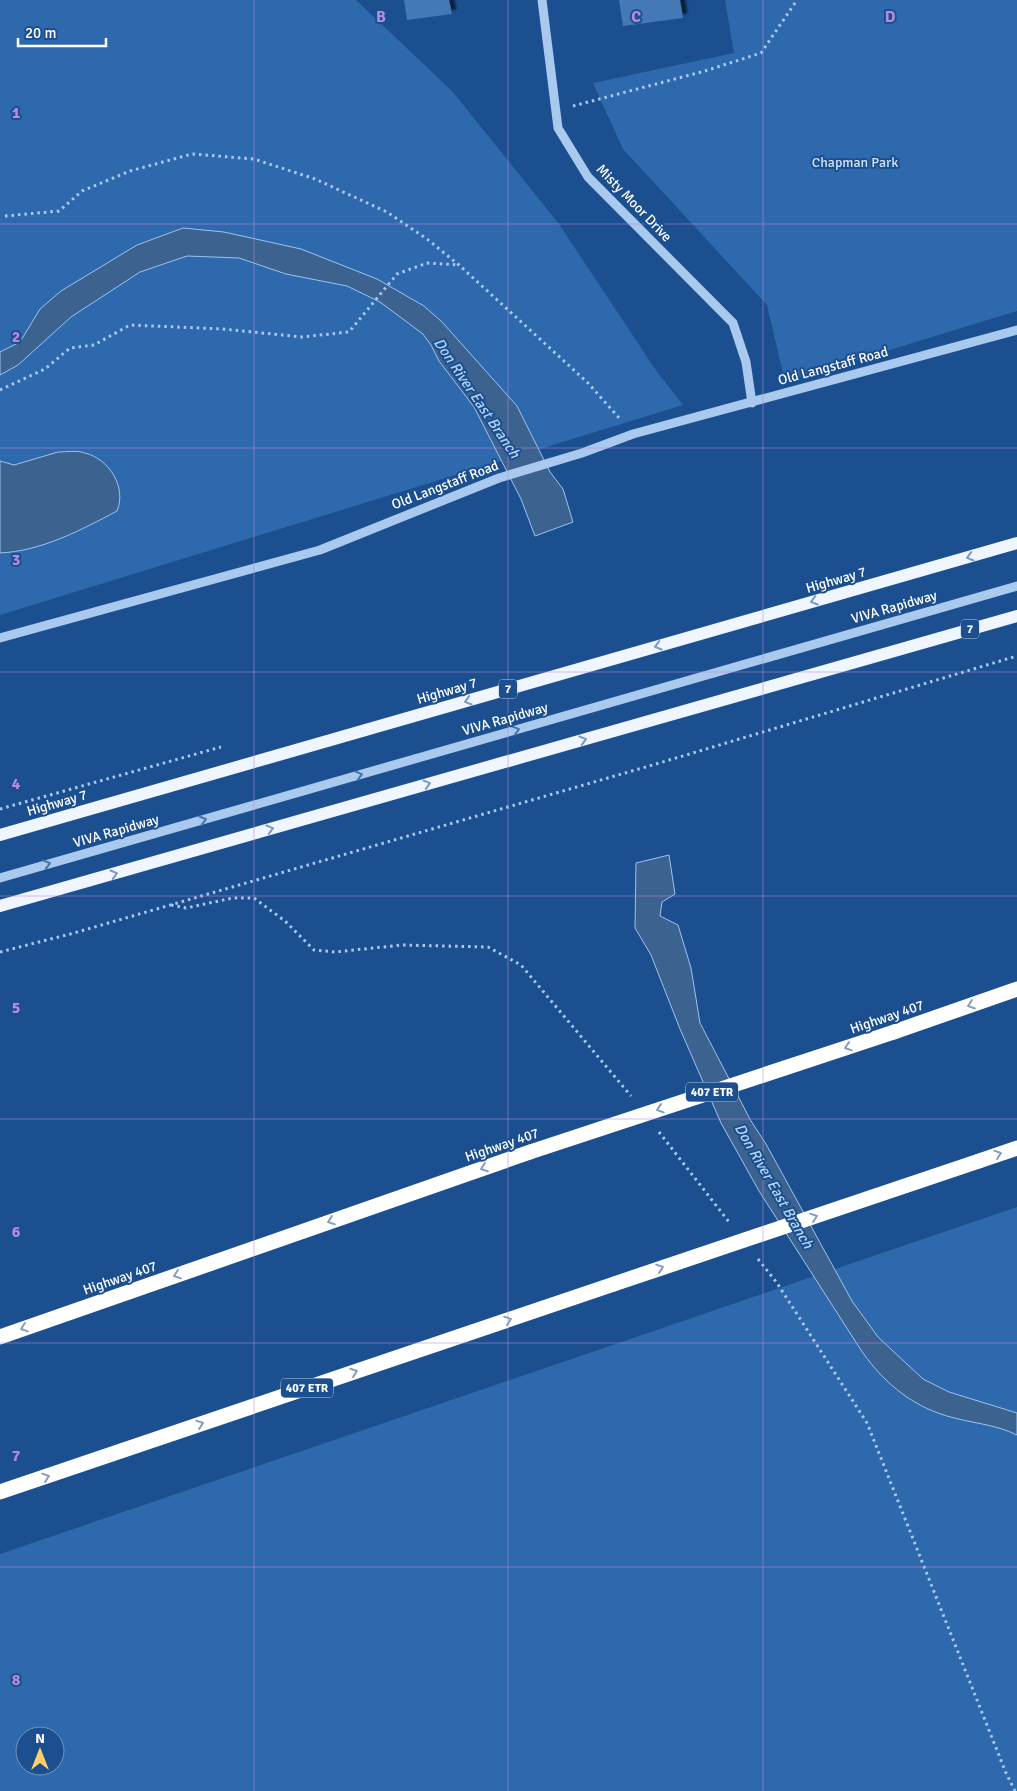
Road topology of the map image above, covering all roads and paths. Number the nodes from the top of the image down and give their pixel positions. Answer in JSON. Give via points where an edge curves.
{"nodes":[{"id":1,"x":542,"y":0,"type":"edge"},
{"id":2,"x":797,"y":0,"type":"edge"},
{"id":3,"x":557,"y":110,"type":"junction"},
{"id":4,"x":5,"y":216,"type":"dead end"},
{"id":5,"x":459,"y":265,"type":"junction"},
{"id":6,"x":1017,"y":330,"type":"edge"},
{"id":7,"x":0,"y":390,"type":"edge"},
{"id":8,"x":752,"y":402,"type":"junction"},
{"id":9,"x":633,"y":434,"type":"junction"},
{"id":10,"x":1017,"y":543,"type":"edge"},
{"id":11,"x":1017,"y":586,"type":"edge"},
{"id":12,"x":1017,"y":616,"type":"edge"},
{"id":13,"x":0,"y":638,"type":"edge"},
{"id":14,"x":1017,"y":656,"type":"edge"},
{"id":15,"x":0,"y":835,"type":"edge"},
{"id":16,"x":0,"y":878,"type":"edge"},
{"id":17,"x":171,"y":905,"type":"junction"},
{"id":18,"x":0,"y":906,"type":"edge"},
{"id":19,"x":0,"y":952,"type":"edge"},
{"id":20,"x":1017,"y":989,"type":"edge"},
{"id":21,"x":632,"y":1097,"type":"dead end"},
{"id":22,"x":656,"y":1128,"type":"dead end"},
{"id":23,"x":1017,"y":1148,"type":"edge"},
{"id":24,"x":734,"y":1229,"type":"dead end"},
{"id":25,"x":753,"y":1252,"type":"dead end"},
{"id":26,"x":0,"y":1337,"type":"edge"},
{"id":27,"x":0,"y":1492,"type":"edge"},
{"id":28,"x":1015,"y":1791,"type":"edge"}],
"edges":[{"from":1,"to":3,"type":"street","name":"Misty Moor Drive"},
{"from":2,"to":3,"type":"path","via":[[761,53]]},
{"from":3,"to":8,"type":"street","name":"Misty Moor Drive","via":[[558,128],[588,177],[733,323],[746,362]]},
{"from":4,"to":5,"type":"path","via":[[59,211],[82,191],[130,171],[192,154],[254,159],[315,179],[387,212]]},
{"from":5,"to":7,"type":"path","via":[[427,263],[397,274],[349,332],[302,337],[223,328],[130,325],[94,345],[70,348],[45,369]]},
{"from":5,"to":9,"type":"path","via":[[588,383]]},
{"from":6,"to":8,"type":"street","name":"Old Langstaff Road"},
{"from":8,"to":9,"type":"street","name":"Old Langstaff Road"},
{"from":9,"to":13,"type":"street","name":"Old Langstaff Road","via":[[499,478],[320,550]]},
{"from":10,"to":15,"type":"main road","name":"Highway 7","number":"7","one_way":true},
{"from":16,"to":11,"type":"street","name":"VIVA Rapidway","one_way":true},
{"from":18,"to":12,"type":"main road","number":"7","one_way":true},
{"from":14,"to":17,"type":"path"},
{"from":17,"to":19,"type":"path"},
{"from":17,"to":21,"type":"path","via":[[186,908],[233,898],[254,898],[285,921],[314,950],[335,952],[402,945],[488,947],[520,965]]},
{"from":20,"to":26,"type":"highway","name":"Highway 407","number":"407 ETR","one_way":true,"bridge":true,"via":[[530,1152]]},
{"from":22,"to":24,"type":"path"},
{"from":27,"to":23,"type":"highway","number":"407 ETR","one_way":true,"bridge":true},
{"from":25,"to":28,"type":"path","via":[[777,1283],[867,1423]]}]}
